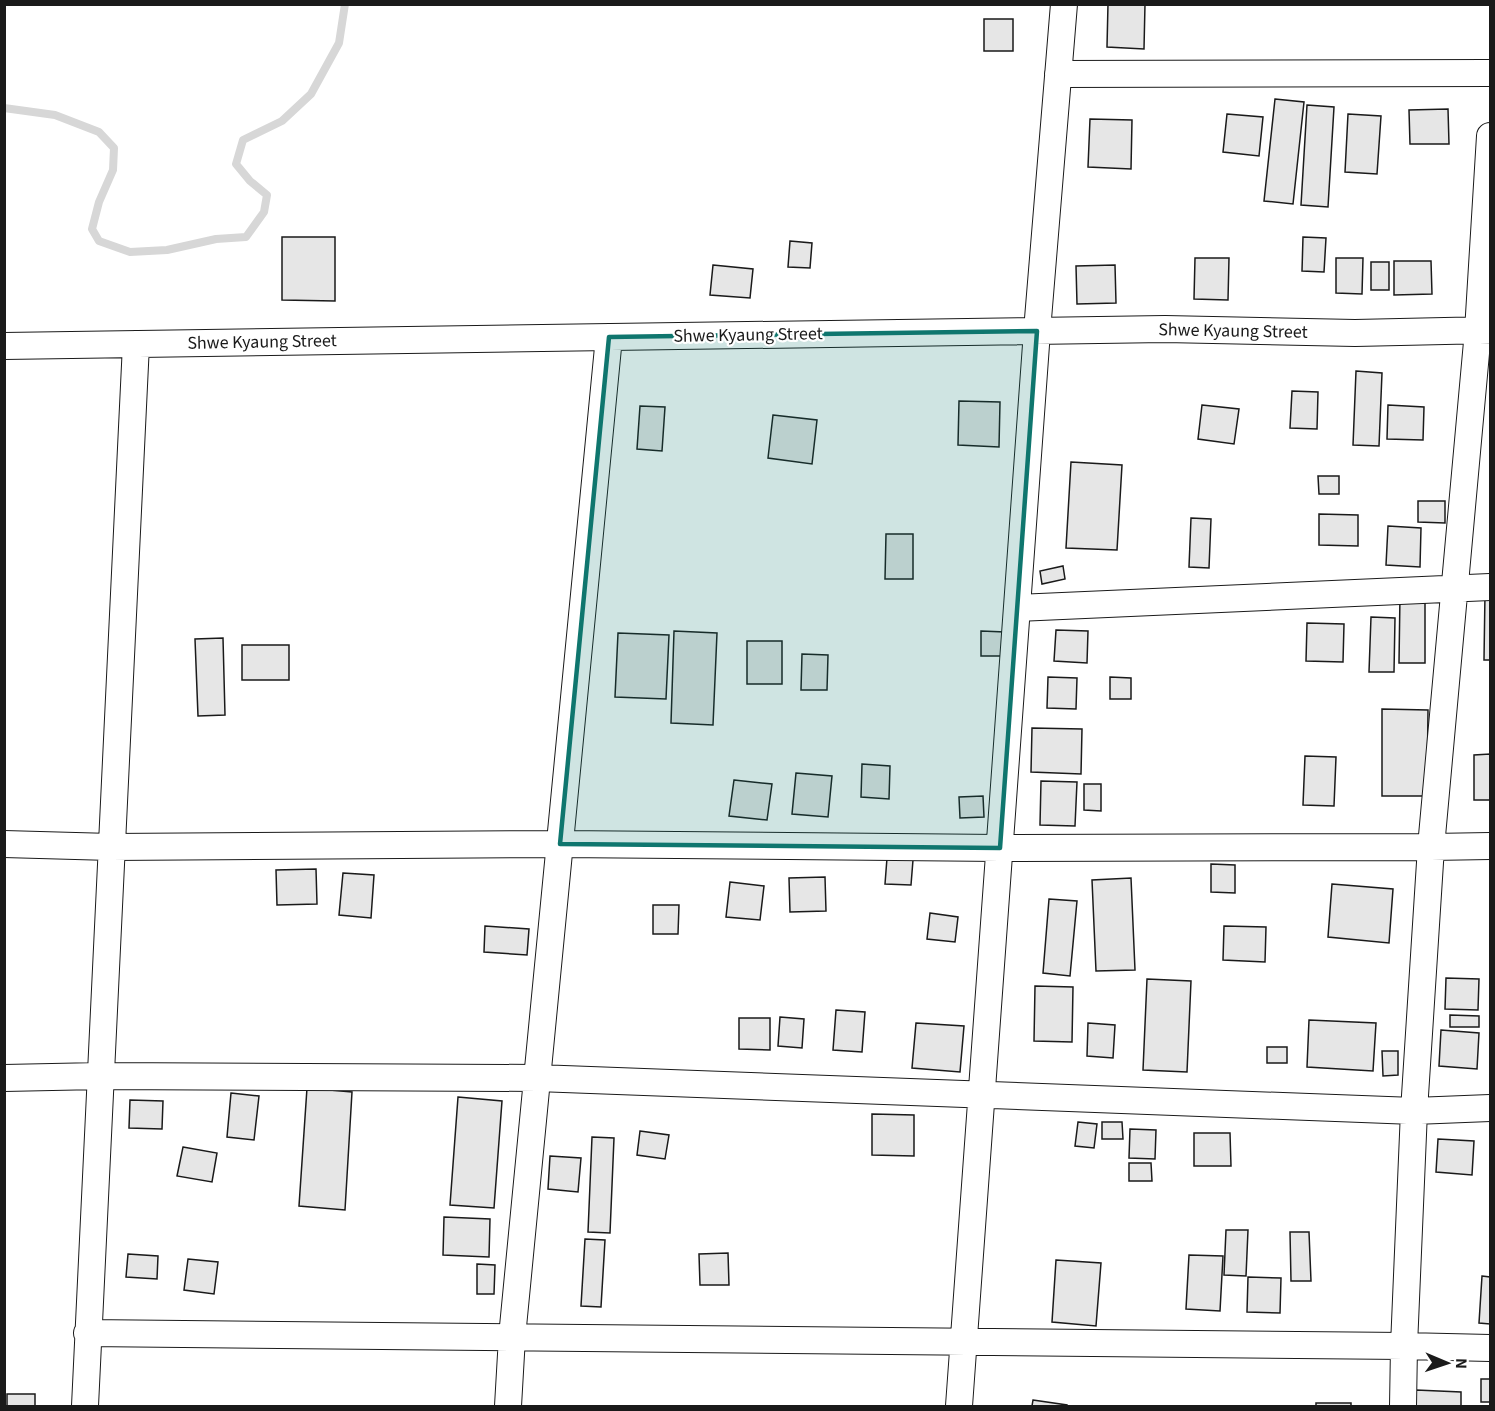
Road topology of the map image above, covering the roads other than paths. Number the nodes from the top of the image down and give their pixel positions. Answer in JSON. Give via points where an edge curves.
{"nodes":[{"id":1,"x":1064,"y":4,"type":"edge"},
{"id":2,"x":1491,"y":73,"type":"edge"},
{"id":3,"x":1058,"y":74,"type":"junction"},
{"id":4,"x":1491,"y":136,"type":"edge"},
{"id":5,"x":1037,"y":331,"type":"junction"},
{"id":6,"x":1484,"y":331,"type":"edge"},
{"id":7,"x":609,"y":337,"type":"junction"},
{"id":8,"x":136,"y":344,"type":"junction"},
{"id":9,"x":4,"y":346,"type":"edge"},
{"id":10,"x":1491,"y":587,"type":"edge"},
{"id":11,"x":1454,"y":588,"type":"junction"},
{"id":12,"x":1017,"y":608,"type":"junction"},
{"id":13,"x":4,"y":844,"type":"edge"},
{"id":14,"x":560,"y":844,"type":"junction"},
{"id":15,"x":1491,"y":846,"type":"edge"},
{"id":16,"x":111,"y":847,"type":"junction"},
{"id":17,"x":999,"y":848,"type":"junction"},
{"id":18,"x":1431,"y":848,"type":"junction"},
{"id":19,"x":100,"y":1076,"type":"junction"},
{"id":20,"x":4,"y":1078,"type":"edge"},
{"id":21,"x":537,"y":1078,"type":"junction"},
{"id":22,"x":981,"y":1094,"type":"junction"},
{"id":23,"x":1491,"y":1108,"type":"edge"},
{"id":24,"x":1414,"y":1111,"type":"junction"},
{"id":25,"x":87,"y":1333,"type":"junction"},
{"id":26,"x":512,"y":1337,"type":"junction"},
{"id":27,"x":964,"y":1342,"type":"junction"},
{"id":28,"x":1404,"y":1346,"type":"junction"},
{"id":29,"x":1491,"y":1348,"type":"edge"},
{"id":30,"x":85,"y":1407,"type":"edge"},
{"id":31,"x":508,"y":1407,"type":"edge"},
{"id":32,"x":959,"y":1407,"type":"edge"},
{"id":33,"x":1403,"y":1407,"type":"edge"}],
"edges":[{"from":1,"to":3,"type":"street"},
{"from":2,"to":3,"type":"street"},
{"from":3,"to":5,"type":"street"},
{"from":4,"to":6,"type":"street"},
{"from":5,"to":6,"type":"street","name":"Shwe Kyaung Street"},
{"from":5,"to":7,"type":"street","name":"Shwe Kyaung Street"},
{"from":5,"to":12,"type":"street"},
{"from":6,"to":11,"type":"street"},
{"from":7,"to":8,"type":"street","name":"Shwe Kyaung Street"},
{"from":7,"to":14,"type":"street"},
{"from":8,"to":9,"type":"street","name":"Shwe Kyaung Street"},
{"from":8,"to":16,"type":"street"},
{"from":10,"to":11,"type":"street"},
{"from":11,"to":12,"type":"street"},
{"from":11,"to":18,"type":"street"},
{"from":12,"to":17,"type":"street"},
{"from":13,"to":16,"type":"street"},
{"from":14,"to":16,"type":"street"},
{"from":14,"to":17,"type":"street"},
{"from":14,"to":21,"type":"street"},
{"from":15,"to":18,"type":"street"},
{"from":16,"to":19,"type":"street"},
{"from":17,"to":18,"type":"street"},
{"from":17,"to":22,"type":"street"},
{"from":18,"to":24,"type":"street"},
{"from":19,"to":20,"type":"street"},
{"from":19,"to":21,"type":"street"},
{"from":19,"to":25,"type":"street"},
{"from":21,"to":22,"type":"street"},
{"from":21,"to":26,"type":"street"},
{"from":22,"to":24,"type":"street"},
{"from":22,"to":27,"type":"street"},
{"from":23,"to":24,"type":"street"},
{"from":24,"to":28,"type":"street"},
{"from":25,"to":26,"type":"street"},
{"from":25,"to":30,"type":"street"},
{"from":26,"to":27,"type":"street"},
{"from":26,"to":31,"type":"street"},
{"from":27,"to":28,"type":"street"},
{"from":27,"to":32,"type":"street"},
{"from":28,"to":29,"type":"street"},
{"from":28,"to":33,"type":"street"}]}
